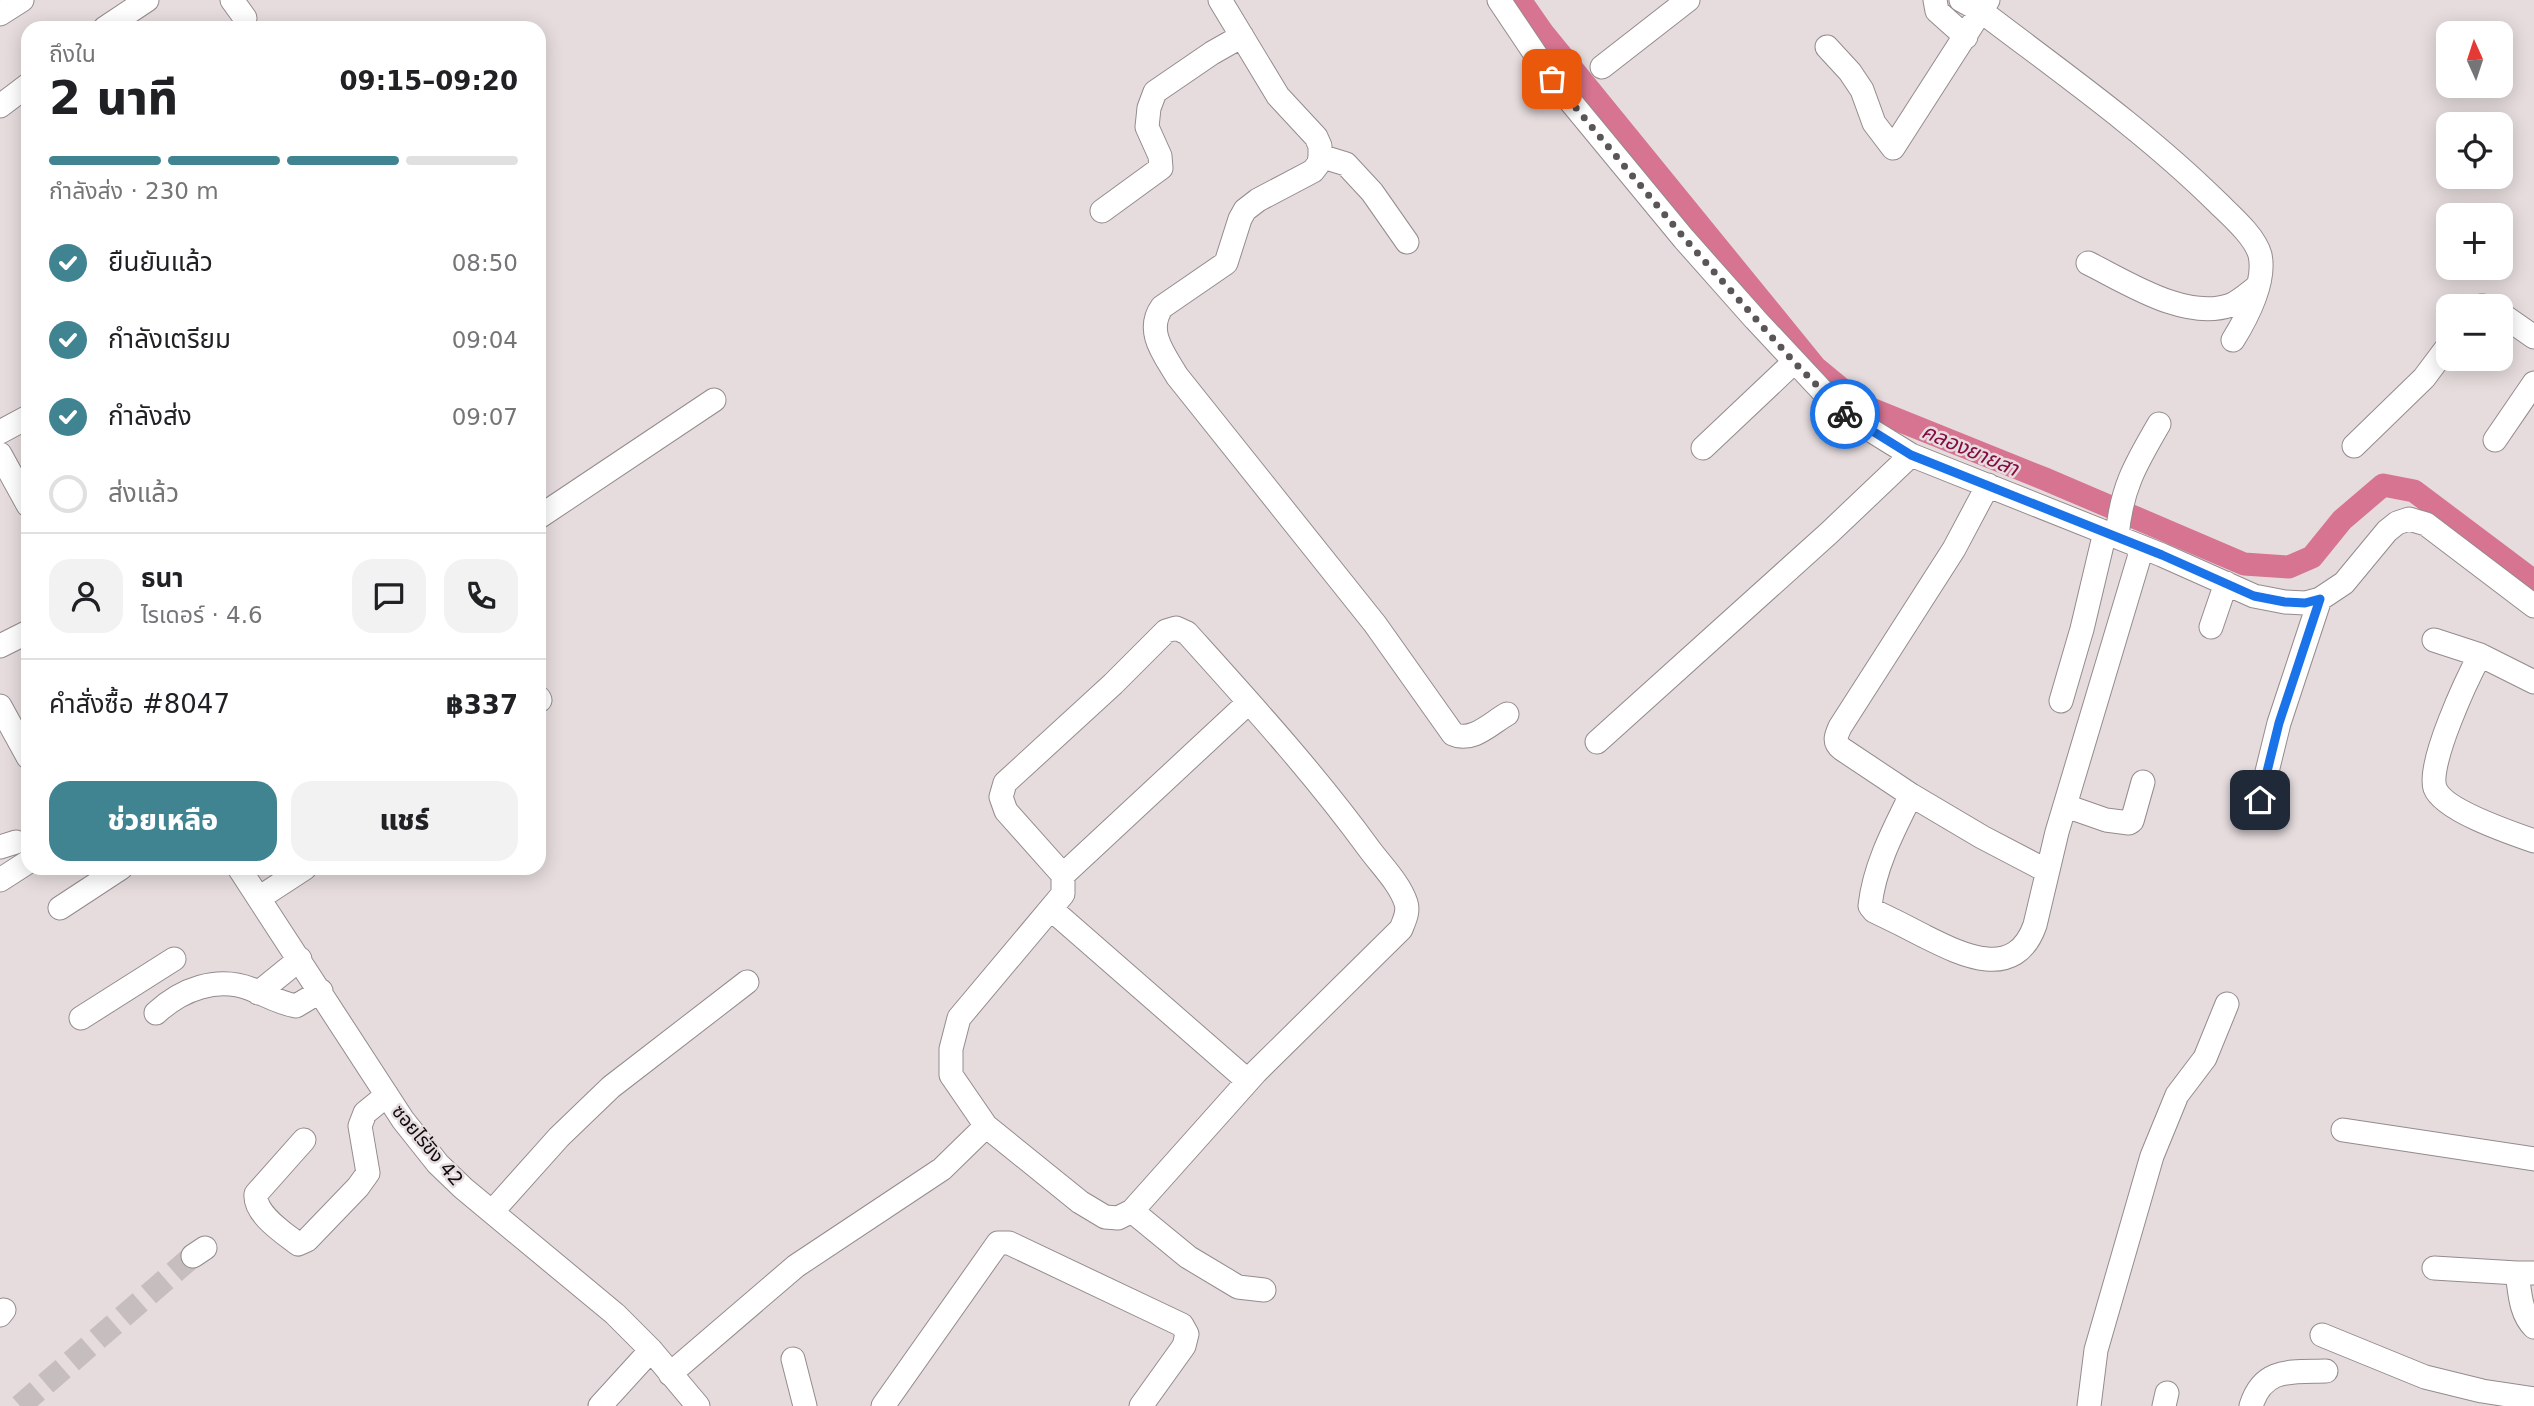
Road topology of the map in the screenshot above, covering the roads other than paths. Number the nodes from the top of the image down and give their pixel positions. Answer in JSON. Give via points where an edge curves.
{"nodes":[{"id":1,"x":22,"y":0,"type":"edge"},
{"id":2,"x":147,"y":0,"type":"edge"},
{"id":3,"x":1220,"y":0,"type":"edge"},
{"id":4,"x":1499,"y":0,"type":"edge"},
{"id":5,"x":1688,"y":0,"type":"edge"},
{"id":6,"x":1935,"y":0,"type":"edge"},
{"id":7,"x":1976,"y":4,"type":"edge"},
{"id":8,"x":0,"y":14,"type":"edge"},
{"id":9,"x":116,"y":21,"type":"edge"},
{"id":10,"x":1242,"y":36,"type":"junction"},
{"id":11,"x":1966,"y":37,"type":"junction"},
{"id":12,"x":1827,"y":47,"type":"dead end"},
{"id":13,"x":1602,"y":67,"type":"dead end"},
{"id":14,"x":21,"y":90,"type":"edge"},
{"id":15,"x":0,"y":106,"type":"edge"},
{"id":16,"x":1320,"y":156,"type":"junction"},
{"id":17,"x":1102,"y":211,"type":"dead end"},
{"id":18,"x":1407,"y":242,"type":"dead end"},
{"id":19,"x":2088,"y":263,"type":"dead end"},
{"id":20,"x":2259,"y":285,"type":"junction"},
{"id":21,"x":2513,"y":322,"type":"edge"},
{"id":22,"x":2534,"y":337,"type":"edge"},
{"id":23,"x":2233,"y":340,"type":"dead end"},
{"id":24,"x":1794,"y":362,"type":"junction"},
{"id":25,"x":2436,"y":362,"type":"edge"},
{"id":26,"x":2534,"y":383,"type":"edge"},
{"id":27,"x":714,"y":400,"type":"dead end"},
{"id":28,"x":21,"y":421,"type":"edge"},
{"id":29,"x":2159,"y":424,"type":"dead end"},
{"id":30,"x":0,"y":432,"type":"edge"},
{"id":31,"x":2495,"y":440,"type":"dead end"},
{"id":32,"x":2354,"y":446,"type":"dead end"},
{"id":33,"x":1703,"y":448,"type":"dead end"},
{"id":34,"x":0,"y":454,"type":"edge"},
{"id":35,"x":1911,"y":455,"type":"junction"},
{"id":36,"x":1988,"y":485,"type":"junction"},
{"id":37,"x":21,"y":491,"type":"edge"},
{"id":38,"x":546,"y":512,"type":"edge"},
{"id":39,"x":2113,"y":529,"type":"junction"},
{"id":40,"x":2142,"y":548,"type":"junction"},
{"id":41,"x":2226,"y":583,"type":"junction"},
{"id":42,"x":2320,"y":599,"type":"junction"},
{"id":43,"x":2534,"y":606,"type":"edge"},
{"id":44,"x":2211,"y":627,"type":"dead end"},
{"id":45,"x":21,"y":636,"type":"edge"},
{"id":46,"x":2434,"y":640,"type":"dead end"},
{"id":47,"x":0,"y":646,"type":"edge"},
{"id":48,"x":2480,"y":655,"type":"junction"},
{"id":49,"x":2534,"y":682,"type":"edge"},
{"id":50,"x":2061,"y":701,"type":"dead end"},
{"id":51,"x":1250,"y":702,"type":"junction"},
{"id":52,"x":0,"y":706,"type":"edge"},
{"id":53,"x":1507,"y":714,"type":"dead end"},
{"id":54,"x":1597,"y":742,"type":"dead end"},
{"id":55,"x":21,"y":744,"type":"edge"},
{"id":56,"x":2143,"y":782,"type":"dead end"},
{"id":57,"x":1911,"y":795,"type":"junction"},
{"id":58,"x":2260,"y":800,"type":"dead end"},
{"id":59,"x":2066,"y":806,"type":"junction"},
{"id":60,"x":2534,"y":841,"type":"edge"},
{"id":61,"x":21,"y":866,"type":"edge"},
{"id":62,"x":2048,"y":871,"type":"junction"},
{"id":63,"x":110,"y":875,"type":"edge"},
{"id":64,"x":244,"y":875,"type":"edge"},
{"id":65,"x":294,"y":875,"type":"edge"},
{"id":66,"x":1063,"y":875,"type":"junction"},
{"id":67,"x":0,"y":880,"type":"edge"},
{"id":68,"x":259,"y":898,"type":"junction"},
{"id":69,"x":60,"y":908,"type":"dead end"},
{"id":70,"x":1051,"y":909,"type":"junction"},
{"id":71,"x":174,"y":959,"type":"dead end"},
{"id":72,"x":300,"y":959,"type":"junction"},
{"id":73,"x":142,"y":979,"type":"junction"},
{"id":74,"x":747,"y":982,"type":"dead end"},
{"id":75,"x":321,"y":991,"type":"junction"},
{"id":76,"x":258,"y":993,"type":"junction"},
{"id":77,"x":2227,"y":1004,"type":"dead end"},
{"id":78,"x":81,"y":1018,"type":"dead end"},
{"id":79,"x":1248,"y":1081,"type":"junction"},
{"id":80,"x":387,"y":1095,"type":"junction"},
{"id":81,"x":986,"y":1126,"type":"junction"},
{"id":82,"x":2343,"y":1130,"type":"dead end"},
{"id":83,"x":304,"y":1140,"type":"dead end"},
{"id":84,"x":2534,"y":1159,"type":"edge"},
{"id":85,"x":1132,"y":1211,"type":"junction"},
{"id":86,"x":492,"y":1212,"type":"junction"},
{"id":87,"x":2434,"y":1268,"type":"dead end"},
{"id":88,"x":2526,"y":1273,"type":"edge"},
{"id":89,"x":1264,"y":1290,"type":"dead end"},
{"id":90,"x":2534,"y":1327,"type":"edge"},
{"id":91,"x":2322,"y":1335,"type":"dead end"},
{"id":92,"x":651,"y":1350,"type":"junction"},
{"id":93,"x":793,"y":1359,"type":"dead end"},
{"id":94,"x":2326,"y":1371,"type":"dead end"},
{"id":95,"x":670,"y":1374,"type":"junction"},
{"id":96,"x":2534,"y":1399,"type":"edge"},
{"id":97,"x":600,"y":1406,"type":"edge"},
{"id":98,"x":698,"y":1406,"type":"edge"},
{"id":99,"x":805,"y":1406,"type":"edge"},
{"id":100,"x":883,"y":1406,"type":"edge"},
{"id":101,"x":1141,"y":1406,"type":"edge"},
{"id":102,"x":2089,"y":1406,"type":"edge"},
{"id":103,"x":2251,"y":1406,"type":"edge"}],
"edges":[{"from":1,"to":8,"type":"street"},
{"from":2,"to":9,"type":"street"},
{"from":3,"to":10,"type":"street"},
{"from":4,"to":24,"type":"street","via":[[1561,89]]},
{"from":5,"to":13,"type":"street"},
{"from":6,"to":11,"type":"street","via":[[1937,11]]},
{"from":7,"to":11,"type":"street"},
{"from":7,"to":20,"type":"street","via":[[2116,113],[2243,228],[2260,255]]},
{"from":10,"to":16,"type":"street","via":[[1278,96],[1315,136]]},
{"from":10,"to":17,"type":"street","via":[[1155,92],[1147,127],[1161,168]]},
{"from":11,"to":12,"type":"street","via":[[1893,149],[1874,123],[1862,90]]},
{"from":14,"to":15,"type":"street"},
{"from":16,"to":18,"type":"street","via":[[1346,164]]},
{"from":16,"to":53,"type":"street","via":[[1312,171],[1245,210],[1226,263],[1162,307],[1155,317],[1155,330],[1162,351],[1374,624],[1453,734],[1471,736]]},
{"from":19,"to":20,"type":"street","via":[[2164,300],[2204,310],[2233,304]]},
{"from":20,"to":23,"type":"street"},
{"from":21,"to":22,"type":"street"},
{"from":24,"to":33,"type":"street"},
{"from":24,"to":35,"type":"street","via":[[1843,413]]},
{"from":25,"to":32,"type":"street"},
{"from":26,"to":31,"type":"street"},
{"from":27,"to":38,"type":"street"},
{"from":28,"to":30,"type":"street"},
{"from":29,"to":39,"type":"street","via":[[2137,459]]},
{"from":34,"to":37,"type":"street"},
{"from":35,"to":36,"type":"street"},
{"from":35,"to":54,"type":"street"},
{"from":36,"to":39,"type":"street"},
{"from":36,"to":57,"type":"street","via":[[1954,549],[1835,739],[1842,749]]},
{"from":39,"to":40,"type":"street"},
{"from":39,"to":50,"type":"street"},
{"from":40,"to":41,"type":"street"},
{"from":40,"to":59,"type":"street"},
{"from":41,"to":42,"type":"street","via":[[2254,596],[2285,602]]},
{"from":41,"to":44,"type":"street"},
{"from":42,"to":43,"type":"street","via":[[2344,583],[2387,531],[2409,519],[2426,524]]},
{"from":42,"to":58,"type":"street","via":[[2279,723]]},
{"from":45,"to":47,"type":"street"},
{"from":46,"to":48,"type":"street"},
{"from":48,"to":49,"type":"street"},
{"from":48,"to":60,"type":"street","via":[[2441,750],[2433,775],[2435,789],[2445,802]]},
{"from":51,"to":66,"type":"street"},
{"from":51,"to":66,"type":"street","via":[[1187,633],[1176,628],[1166,632],[1006,783],[1001,797],[1006,811]]},
{"from":51,"to":79,"type":"street","via":[[1389,875],[1406,904],[1406,916],[1391,941]]},
{"from":52,"to":55,"type":"street"},
{"from":56,"to":59,"type":"street","via":[[2129,823]]},
{"from":57,"to":62,"type":"street"},
{"from":57,"to":62,"type":"street","via":[[1880,868],[1870,906],[1874,911],[1963,955],[2000,959],[2016,953],[2031,937]]},
{"from":59,"to":62,"type":"street"},
{"from":61,"to":67,"type":"street"},
{"from":63,"to":69,"type":"street"},
{"from":64,"to":68,"type":"street","name":"ซอยไร่ขิง 42"},
{"from":65,"to":68,"type":"street"},
{"from":66,"to":70,"type":"street","via":[[1063,894]]},
{"from":68,"to":72,"type":"street","name":"ซอยไร่ขิง 42"},
{"from":70,"to":79,"type":"street"},
{"from":70,"to":81,"type":"street","via":[[959,1018],[951,1049],[951,1074]]},
{"from":71,"to":73,"type":"street"},
{"from":72,"to":75,"type":"street","name":"ซอยไร่ขิง 42"},
{"from":72,"to":76,"type":"street"},
{"from":73,"to":76,"type":"street","via":[[161,1009],[189,990],[218,983]]},
{"from":73,"to":78,"type":"street"},
{"from":74,"to":86,"type":"street","via":[[611,1087]]},
{"from":75,"to":76,"type":"street","via":[[296,1006]]},
{"from":75,"to":80,"type":"street","name":"ซอยไร่ขิง 42"},
{"from":77,"to":102,"type":"street","via":[[2205,1058],[2177,1095],[2152,1156],[2096,1349]]},
{"from":79,"to":85,"type":"street"},
{"from":80,"to":83,"type":"street","via":[[365,1113],[360,1126],[368,1174],[307,1240],[298,1244],[255,1202],[256,1194]]},
{"from":80,"to":86,"type":"street","name":"ซอยไร่ขิง 42","via":[[438,1164]]},
{"from":81,"to":85,"type":"street","via":[[1105,1217],[1118,1218]]},
{"from":81,"to":95,"type":"street","via":[[942,1169],[796,1266]]},
{"from":82,"to":84,"type":"street"},
{"from":85,"to":89,"type":"street","via":[[1188,1257],[1238,1287]]},
{"from":86,"to":92,"type":"street","name":"ซอยไร่ขิง 42","via":[[615,1314]]},
{"from":87,"to":88,"type":"street"},
{"from":88,"to":90,"type":"street","via":[[2524,1312]]},
{"from":91,"to":96,"type":"street","via":[[2425,1377]]},
{"from":92,"to":95,"type":"street","name":"ซอยไร่ขิง 42"},
{"from":92,"to":97,"type":"street"},
{"from":93,"to":99,"type":"street"},
{"from":94,"to":103,"type":"street","via":[[2267,1378],[2255,1391]]},
{"from":95,"to":98,"type":"street","name":"ซอยไร่ขิง 42"},
{"from":100,"to":101,"type":"street","via":[[998,1243],[1009,1243],[1182,1325],[1187,1334],[1184,1346]]}]}
